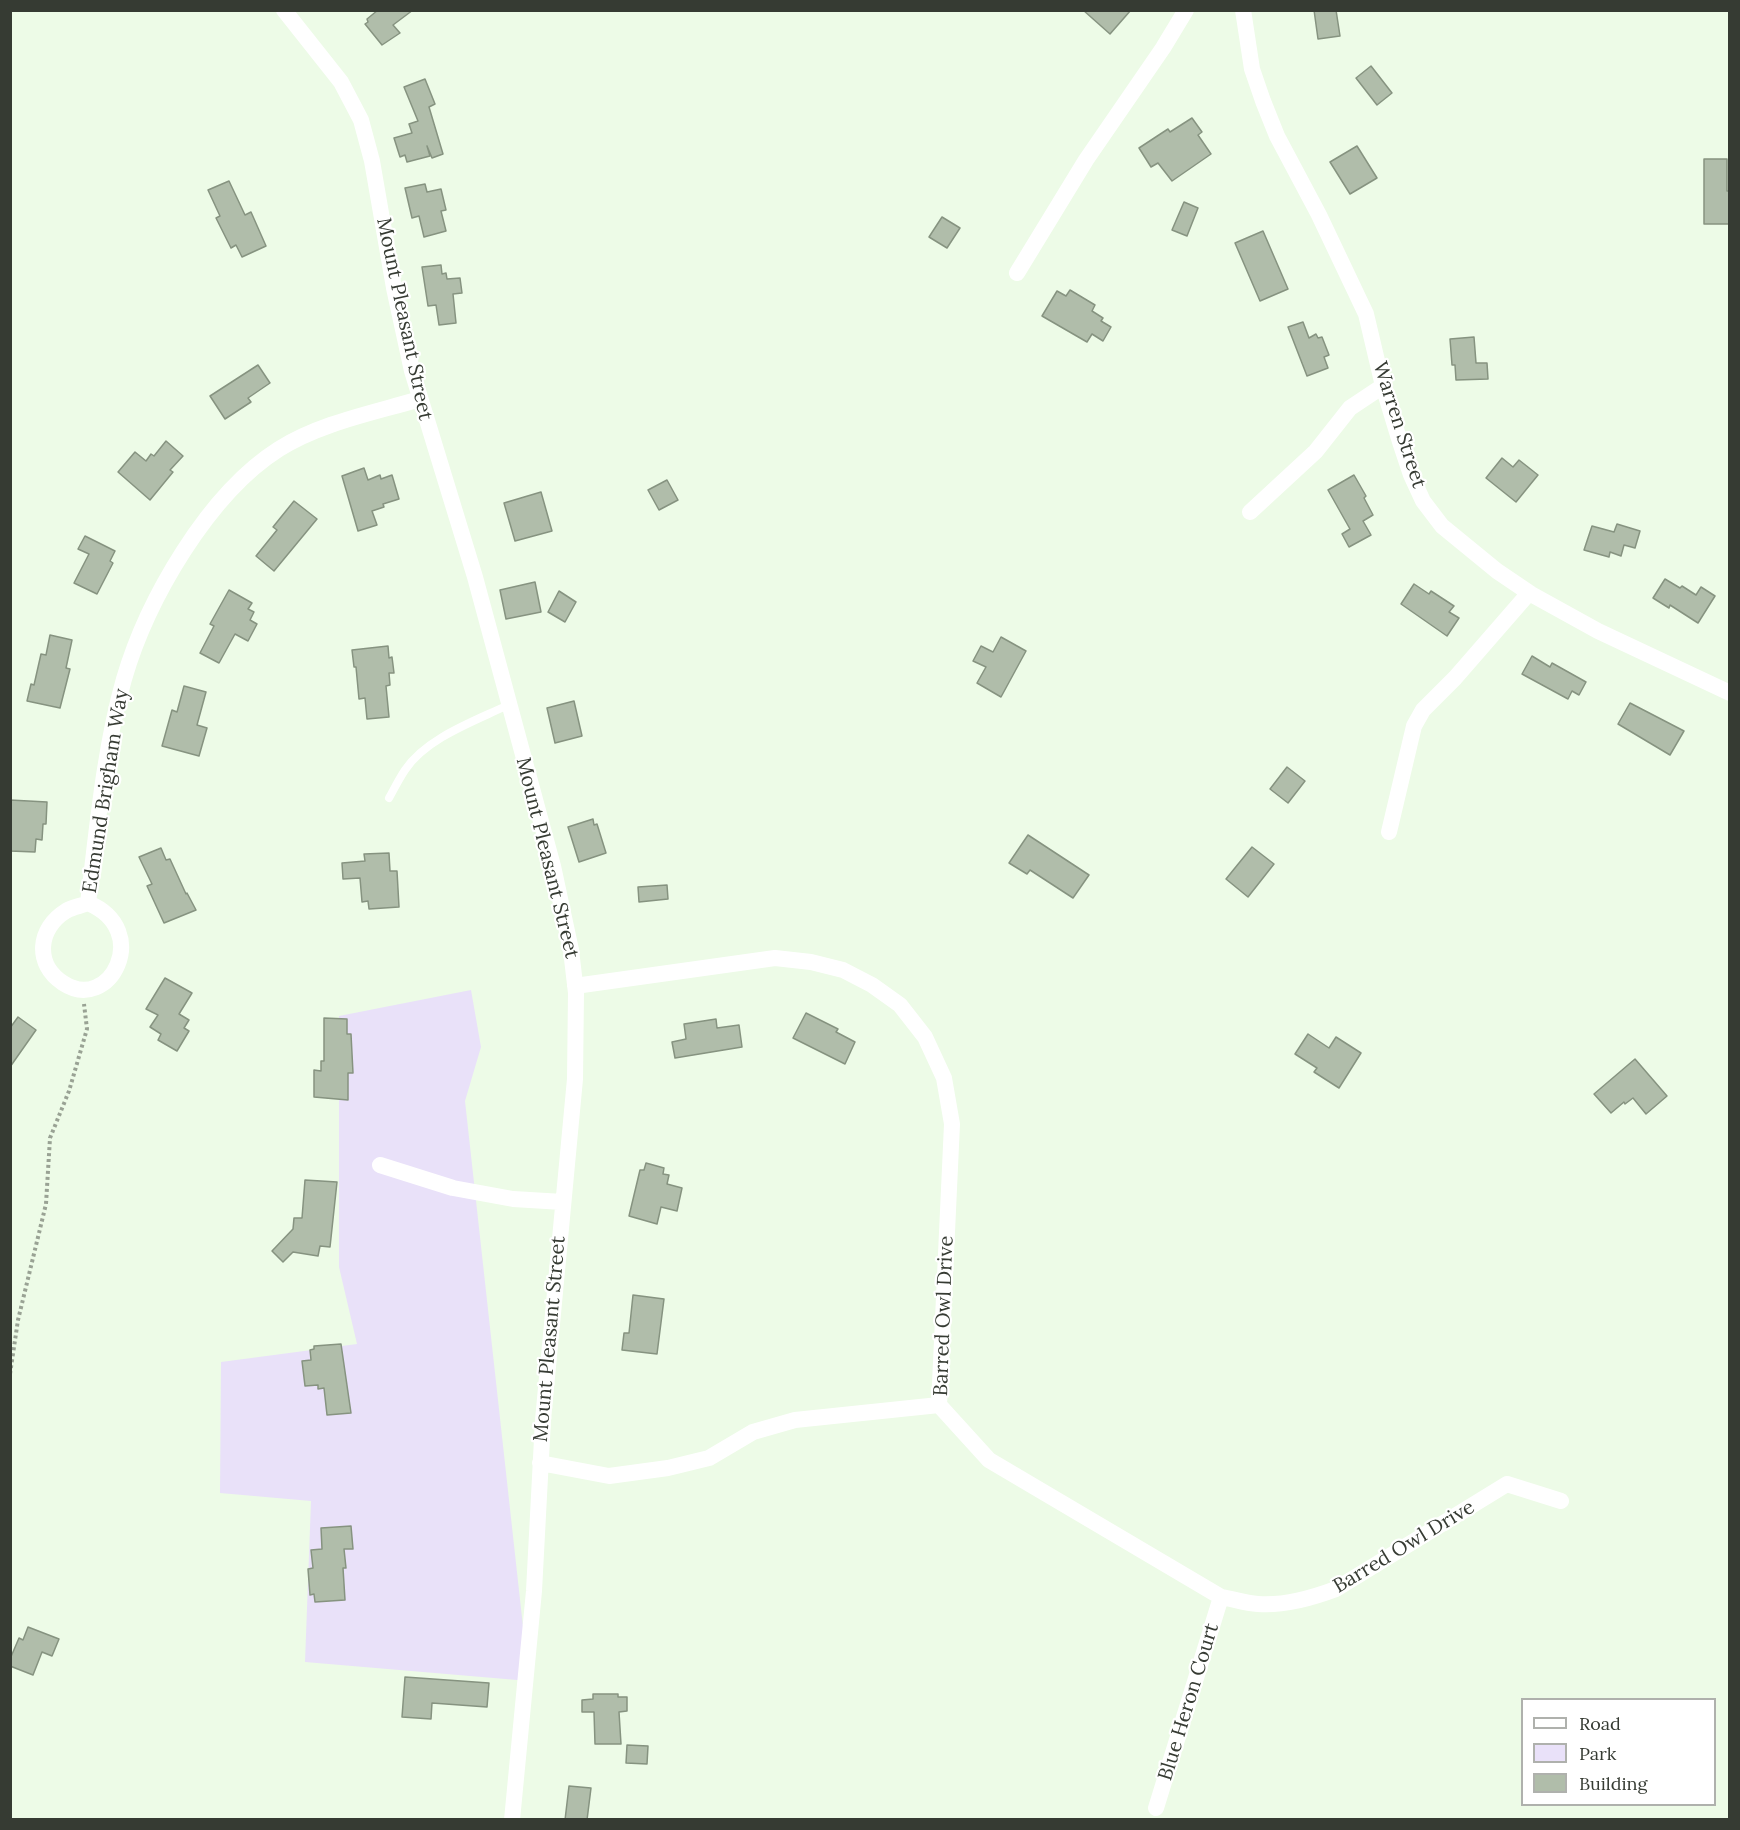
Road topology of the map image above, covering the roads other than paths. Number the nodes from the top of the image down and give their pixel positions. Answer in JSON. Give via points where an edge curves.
{"nodes":[{"id":1,"x":284,"y":10,"type":"edge"},
{"id":2,"x":1186,"y":10,"type":"edge"},
{"id":3,"x":1243,"y":10,"type":"edge"},
{"id":4,"x":1017,"y":273,"type":"dead end"},
{"id":5,"x":1383,"y":386,"type":"junction"},
{"id":6,"x":420,"y":399,"type":"junction"},
{"id":7,"x":1250,"y":512,"type":"dead end"},
{"id":8,"x":1529,"y":592,"type":"junction"},
{"id":9,"x":1730,"y":693,"type":"edge"},
{"id":10,"x":508,"y":705,"type":"junction"},
{"id":11,"x":389,"y":798,"type":"dead end"},
{"id":12,"x":1389,"y":832,"type":"dead end"},
{"id":13,"x":88,"y":903,"type":"junction"},
{"id":14,"x":575,"y":986,"type":"junction"},
{"id":15,"x":380,"y":1166,"type":"dead end"},
{"id":16,"x":563,"y":1202,"type":"junction"},
{"id":17,"x":939,"y":1405,"type":"junction"},
{"id":18,"x":540,"y":1463,"type":"junction"},
{"id":19,"x":1561,"y":1501,"type":"dead end"},
{"id":20,"x":1221,"y":1597,"type":"junction"},
{"id":21,"x":1156,"y":1808,"type":"dead end"},
{"id":22,"x":512,"y":1820,"type":"edge"}],
"edges":[{"from":1,"to":6,"type":"street","name":"Mount Pleasant Street","via":[[341,82],[361,120]]},
{"from":2,"to":4,"type":"street","via":[[1086,159]]},
{"from":3,"to":5,"type":"street","name":"Warren Street","via":[[1252,69],[1263,101],[1366,314]]},
{"from":5,"to":7,"type":"street","via":[[1350,408],[1316,451]]},
{"from":5,"to":8,"type":"street","name":"Warren Street","via":[[1423,501],[1442,526]]},
{"from":6,"to":10,"type":"street","name":"Mount Pleasant Street","via":[[472,566]]},
{"from":6,"to":13,"type":"street","name":"Edmund Brigham Way","via":[[319,429],[280,448],[250,469],[189,543],[161,591],[124,679],[112,734]]},
{"from":8,"to":9,"type":"street","name":"Warren Street"},
{"from":8,"to":12,"type":"street","via":[[1423,710],[1414,726]]},
{"from":10,"to":11,"type":"lane","via":[[423,750],[406,768]]},
{"from":10,"to":14,"type":"street","name":"Mount Pleasant Street","via":[[563,908]]},
{"from":13,"to":13,"type":"street","name":"Edmund Brigham Way","via":[[107,916],[122,945],[113,975],[99,986],[82,989],[63,983],[50,970],[42,956],[43,938],[51,923],[66,910]]},
{"from":14,"to":16,"type":"street","name":"Mount Pleasant Street","via":[[575,1078]]},
{"from":14,"to":17,"type":"street","name":"Barred Owl Drive","via":[[775,958],[843,970],[872,984],[900,1005],[925,1037],[944,1078],[952,1124]]},
{"from":15,"to":16,"type":"street","via":[[463,1190]]},
{"from":16,"to":18,"type":"street","name":"Mount Pleasant Street"},
{"from":17,"to":18,"type":"street","via":[[795,1420],[753,1432],[709,1458],[668,1468],[609,1476]]},
{"from":17,"to":20,"type":"street","name":"Barred Owl Drive","via":[[989,1460]]},
{"from":18,"to":22,"type":"street","name":"Mount Pleasant Street","via":[[531,1634]]},
{"from":19,"to":20,"type":"street","name":"Barred Owl Drive","via":[[1507,1484],[1336,1589],[1285,1603],[1258,1604]]},
{"from":20,"to":21,"type":"street","name":"Blue Heron Court"}]}
